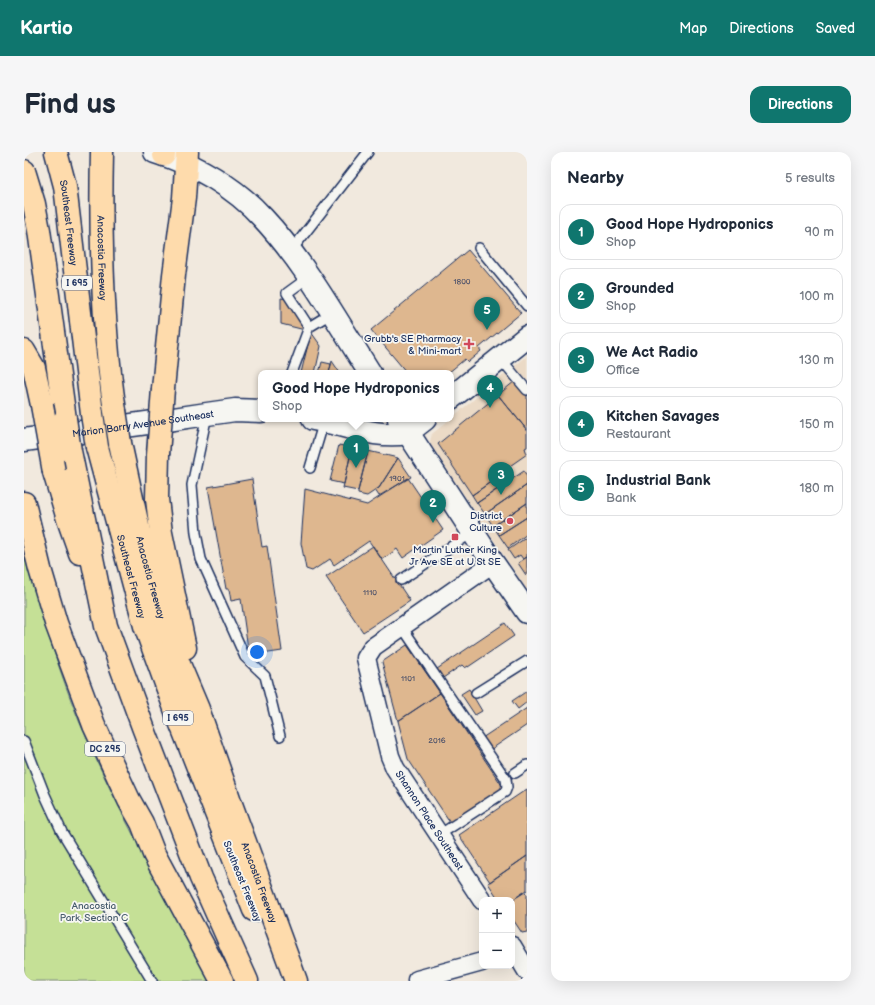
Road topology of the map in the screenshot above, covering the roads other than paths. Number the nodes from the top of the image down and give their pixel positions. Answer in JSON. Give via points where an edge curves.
{"nodes":[{"id":1,"x":56,"y":152,"type":"edge"},
{"id":2,"x":102,"y":152,"type":"edge"},
{"id":3,"x":368,"y":152,"type":"edge"},
{"id":4,"x":161,"y":153,"type":"edge"},
{"id":5,"x":186,"y":158,"type":"edge"},
{"id":6,"x":24,"y":171,"type":"edge"},
{"id":7,"x":479,"y":248,"type":"dead end"},
{"id":8,"x":291,"y":251,"type":"junction"},
{"id":9,"x":309,"y":277,"type":"junction"},
{"id":10,"x":527,"y":306,"type":"edge"},
{"id":11,"x":332,"y":313,"type":"junction"},
{"id":12,"x":309,"y":327,"type":"junction"},
{"id":13,"x":527,"y":337,"type":"edge"},
{"id":14,"x":24,"y":351,"type":"edge"},
{"id":15,"x":500,"y":358,"type":"junction"},
{"id":16,"x":293,"y":370,"type":"edge"},
{"id":17,"x":368,"y":370,"type":"edge"},
{"id":18,"x":527,"y":390,"type":"edge"},
{"id":19,"x":454,"y":396,"type":"edge"},
{"id":20,"x":258,"y":411,"type":"edge"},
{"id":21,"x":207,"y":414,"type":"junction"},
{"id":22,"x":318,"y":422,"type":"edge"},
{"id":23,"x":327,"y":422,"type":"edge"},
{"id":24,"x":416,"y":422,"type":"edge"},
{"id":25,"x":403,"y":426,"type":"edge"},
{"id":26,"x":24,"y":440,"type":"edge"},
{"id":27,"x":310,"y":468,"type":"dead end"},
{"id":28,"x":24,"y":503,"type":"edge"},
{"id":29,"x":473,"y":532,"type":"junction"},
{"id":30,"x":493,"y":563,"type":"junction"},
{"id":31,"x":401,"y":580,"type":"dead end"},
{"id":32,"x":527,"y":612,"type":"edge"},
{"id":33,"x":106,"y":626,"type":"junction"},
{"id":34,"x":402,"y":627,"type":"junction"},
{"id":35,"x":527,"y":661,"type":"edge"},
{"id":36,"x":476,"y":693,"type":"dead end"},
{"id":37,"x":198,"y":709,"type":"junction"},
{"id":38,"x":280,"y":736,"type":"dead end"},
{"id":39,"x":24,"y":741,"type":"edge"},
{"id":40,"x":527,"y":765,"type":"edge"},
{"id":41,"x":515,"y":773,"type":"dead end"},
{"id":42,"x":439,"y":835,"type":"junction"},
{"id":43,"x":480,"y":897,"type":"edge"},
{"id":44,"x":517,"y":950,"type":"edge"},
{"id":45,"x":479,"y":963,"type":"edge"},
{"id":46,"x":527,"y":970,"type":"edge"},
{"id":47,"x":417,"y":980,"type":"dead end"},
{"id":48,"x":152,"y":981,"type":"edge"},
{"id":49,"x":222,"y":981,"type":"edge"},
{"id":50,"x":246,"y":981,"type":"edge"},
{"id":51,"x":284,"y":981,"type":"edge"},
{"id":52,"x":296,"y":981,"type":"edge"}],
"edges":[{"from":1,"to":51,"type":"highway","name":"Southeast Freeway","number":"I 695","bridge":true,"via":[[65,186],[97,446],[145,626],[177,714]]},
{"from":2,"to":37,"type":"highway","name":"Anacostia Freeway","bridge":true,"via":[[100,229],[106,339],[120,443],[144,554],[168,638]]},
{"from":3,"to":8,"type":"lane"},
{"from":4,"to":5,"type":"main road"},
{"from":5,"to":8,"type":"main road","via":[[242,199],[263,218]]},
{"from":5,"to":37,"type":"highway","bridge":true,"via":[[163,388],[157,499],[166,565]]},
{"from":6,"to":33,"type":"highway","number":"I 695","bridge":true,"via":[[39,230],[70,451]]},
{"from":7,"to":10,"type":"lane"},
{"from":8,"to":9,"type":"main road"},
{"from":9,"to":11,"type":"main road"},
{"from":9,"to":12,"type":"lane","via":[[287,293]]},
{"from":11,"to":12,"type":"lane"},
{"from":11,"to":17,"type":"main road"},
{"from":12,"to":16,"type":"lane"},
{"from":13,"to":15,"type":"main road"},
{"from":14,"to":33,"type":"highway","bridge":true,"via":[[34,368],[54,472],[68,519]]},
{"from":15,"to":18,"type":"lane"},
{"from":15,"to":19,"type":"main road"},
{"from":20,"to":21,"type":"main road","name":"Marion Barry Avenue Southeast","via":[[235,410]]},
{"from":21,"to":26,"type":"main road","name":"Marion Barry Avenue Southeast"},
{"from":21,"to":38,"type":"lane","via":[[192,485],[201,559],[245,657],[265,676]]},
{"from":22,"to":27,"type":"lane"},
{"from":23,"to":25,"type":"main road","via":[[377,433],[394,434]]},
{"from":24,"to":25,"type":"main road"},
{"from":25,"to":29,"type":"main road"},
{"from":28,"to":49,"type":"highway","number":"DC 295","via":[[54,616],[94,725],[154,854]]},
{"from":29,"to":30,"type":"main road"},
{"from":29,"to":31,"type":"lane"},
{"from":30,"to":32,"type":"main road"},
{"from":30,"to":34,"type":"street","name":"Shannon Place Southeast"},
{"from":33,"to":50,"type":"highway","number":"I 695","via":[[201,878]]},
{"from":34,"to":42,"type":"street","name":"Shannon Place Southeast","via":[[373,647],[366,658],[390,756]]},
{"from":34,"to":42,"type":"lane","via":[[506,779],[505,792]]},
{"from":35,"to":36,"type":"lane"},
{"from":37,"to":52,"type":"highway","name":"Anacostia Freeway"},
{"from":39,"to":48,"type":"lane","via":[[62,832]]},
{"from":40,"to":41,"type":"lane"},
{"from":42,"to":43,"type":"street","name":"Shannon Place Southeast"},
{"from":44,"to":46,"type":"street"},
{"from":45,"to":47,"type":"street"}]}
